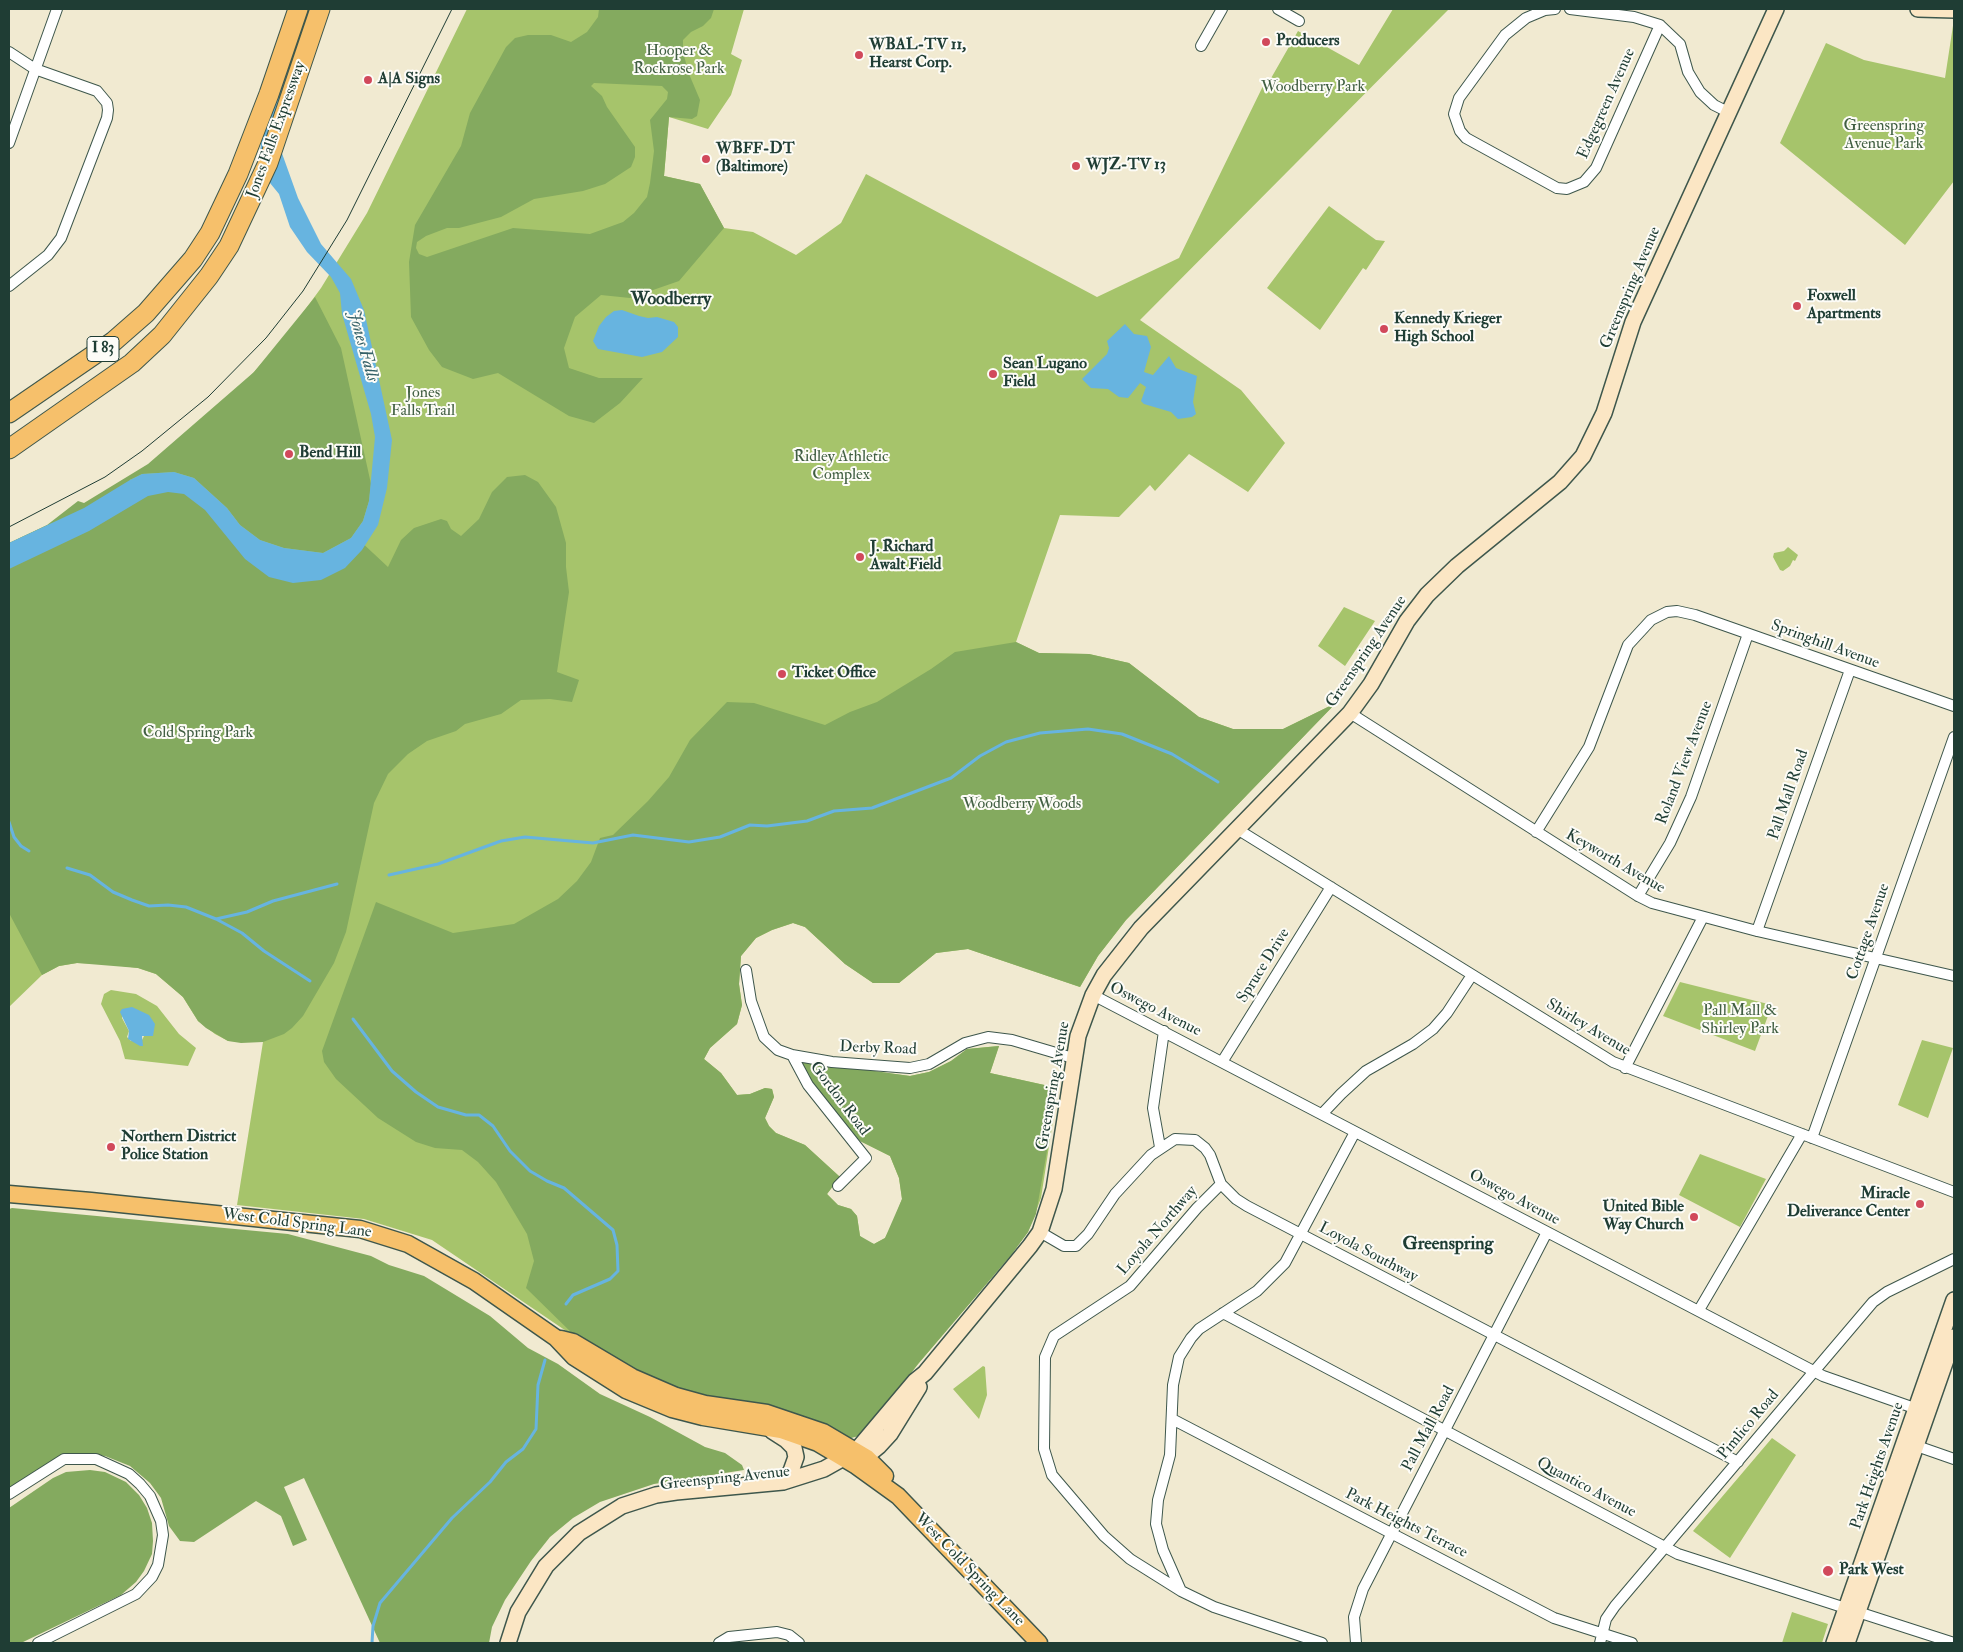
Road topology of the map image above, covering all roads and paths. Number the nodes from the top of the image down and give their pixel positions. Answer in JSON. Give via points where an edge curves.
{"nodes":[{"id":1,"x":57,"y":9,"type":"edge"},
{"id":2,"x":298,"y":9,"type":"edge"},
{"id":3,"x":320,"y":9,"type":"edge"},
{"id":4,"x":1222,"y":9,"type":"edge"},
{"id":5,"x":1278,"y":9,"type":"edge"},
{"id":6,"x":1555,"y":9,"type":"edge"},
{"id":7,"x":1570,"y":9,"type":"edge"},
{"id":8,"x":1776,"y":9,"type":"edge"},
{"id":9,"x":1918,"y":9,"type":"edge"},
{"id":10,"x":1954,"y":10,"type":"edge"},
{"id":11,"x":1299,"y":21,"type":"dead end"},
{"id":12,"x":1660,"y":25,"type":"junction"},
{"id":13,"x":1201,"y":46,"type":"dead end"},
{"id":14,"x":9,"y":52,"type":"edge"},
{"id":15,"x":35,"y":69,"type":"junction"},
{"id":16,"x":1728,"y":112,"type":"junction"},
{"id":17,"x":9,"y":143,"type":"edge"},
{"id":18,"x":9,"y":286,"type":"edge"},
{"id":19,"x":9,"y":413,"type":"edge"},
{"id":20,"x":9,"y":449,"type":"edge"},
{"id":21,"x":1748,"y":634,"type":"junction"},
{"id":22,"x":1850,"y":670,"type":"junction"},
{"id":23,"x":1954,"y":706,"type":"edge"},
{"id":24,"x":1350,"y":713,"type":"junction"},
{"id":25,"x":1954,"y":737,"type":"edge"},
{"id":26,"x":1237,"y":829,"type":"junction"},
{"id":27,"x":1536,"y":832,"type":"junction"},
{"id":28,"x":1331,"y":887,"type":"junction"},
{"id":29,"x":1638,"y":896,"type":"junction"},
{"id":30,"x":1703,"y":917,"type":"junction"},
{"id":31,"x":1758,"y":931,"type":"junction"},
{"id":32,"x":1876,"y":958,"type":"junction"},
{"id":33,"x":746,"y":970,"type":"dead end"},
{"id":34,"x":1472,"y":975,"type":"junction"},
{"id":35,"x":1954,"y":976,"type":"edge"},
{"id":36,"x":1093,"y":995,"type":"junction"},
{"id":37,"x":1164,"y":1031,"type":"junction"},
{"id":38,"x":792,"y":1055,"type":"junction"},
{"id":39,"x":1073,"y":1058,"type":"junction"},
{"id":40,"x":1222,"y":1062,"type":"junction"},
{"id":41,"x":1625,"y":1068,"type":"junction"},
{"id":42,"x":1322,"y":1114,"type":"junction"},
{"id":43,"x":1355,"y":1132,"type":"junction"},
{"id":44,"x":1807,"y":1136,"type":"junction"},
{"id":45,"x":1160,"y":1147,"type":"junction"},
{"id":46,"x":1221,"y":1184,"type":"junction"},
{"id":47,"x":838,"y":1186,"type":"dead end"},
{"id":48,"x":1954,"y":1192,"type":"edge"},
{"id":49,"x":9,"y":1194,"type":"edge"},
{"id":50,"x":1040,"y":1232,"type":"junction"},
{"id":51,"x":1547,"y":1232,"type":"junction"},
{"id":52,"x":1302,"y":1235,"type":"junction"},
{"id":53,"x":1954,"y":1259,"type":"edge"},
{"id":54,"x":1954,"y":1300,"type":"edge"},
{"id":55,"x":1698,"y":1310,"type":"junction"},
{"id":56,"x":1223,"y":1313,"type":"junction"},
{"id":57,"x":1495,"y":1335,"type":"junction"},
{"id":58,"x":1954,"y":1337,"type":"edge"},
{"id":59,"x":556,"y":1338,"type":"junction"},
{"id":60,"x":1814,"y":1371,"type":"junction"},
{"id":61,"x":1922,"y":1411,"type":"junction"},
{"id":62,"x":1172,"y":1419,"type":"junction"},
{"id":63,"x":764,"y":1427,"type":"junction"},
{"id":64,"x":1444,"y":1430,"type":"junction"},
{"id":65,"x":1911,"y":1444,"type":"junction"},
{"id":66,"x":856,"y":1458,"type":"junction"},
{"id":67,"x":1954,"y":1459,"type":"edge"},
{"id":68,"x":1738,"y":1462,"type":"junction"},
{"id":69,"x":783,"y":1482,"type":"junction"},
{"id":70,"x":9,"y":1494,"type":"edge"},
{"id":71,"x":599,"y":1520,"type":"junction"},
{"id":72,"x":1391,"y":1534,"type":"junction"},
{"id":73,"x":1666,"y":1547,"type":"junction"},
{"id":74,"x":1182,"y":1591,"type":"junction"},
{"id":75,"x":1852,"y":1609,"type":"junction"},
{"id":76,"x":1601,"y":1639,"type":"edge"},
{"id":77,"x":38,"y":1643,"type":"edge"},
{"id":78,"x":508,"y":1643,"type":"edge"},
{"id":79,"x":720,"y":1643,"type":"edge"},
{"id":80,"x":799,"y":1643,"type":"edge"},
{"id":81,"x":1039,"y":1643,"type":"edge"},
{"id":82,"x":1322,"y":1643,"type":"edge"},
{"id":83,"x":1356,"y":1643,"type":"edge"},
{"id":84,"x":1632,"y":1643,"type":"edge"},
{"id":85,"x":1834,"y":1643,"type":"edge"},
{"id":86,"x":1847,"y":1643,"type":"edge"},
{"id":87,"x":1954,"y":1643,"type":"edge"}],
"edges":[{"from":1,"to":15,"type":"street"},
{"from":2,"to":19,"type":"highway","name":"Jones Falls Expressway","number":"I 83","via":[[238,174],[210,233],[193,259],[167,291],[114,341]]},
{"from":3,"to":20,"type":"highway","name":"Jones Falls Expressway","number":"I 83","via":[[268,163],[229,246],[209,276],[162,335],[106,383]]},
{"from":4,"to":13,"type":"street"},
{"from":5,"to":11,"type":"street"},
{"from":6,"to":12,"type":"street","name":"Edgegreen Avenue","via":[[1536,13],[1516,25],[1498,43],[1459,98],[1454,114],[1466,138],[1558,188],[1567,189],[1584,182],[1596,168]]},
{"from":7,"to":12,"type":"street","via":[[1634,17]]},
{"from":8,"to":16,"type":"main road","name":"Greenspring Avenue"},
{"from":9,"to":10,"type":"main road"},
{"from":12,"to":16,"type":"street","via":[[1680,44],[1688,72],[1700,92]]},
{"from":14,"to":15,"type":"street"},
{"from":15,"to":17,"type":"street"},
{"from":15,"to":18,"type":"street","via":[[97,91],[107,103],[108,110],[61,238],[48,254]]},
{"from":16,"to":24,"type":"main road","name":"Greenspring Avenue","via":[[1633,322],[1604,413],[1583,456],[1560,482],[1457,566],[1427,595],[1407,621],[1371,684]]},
{"from":21,"to":22,"type":"street","name":"Springhill Avenue"},
{"from":21,"to":27,"type":"street","name":"Springhill Avenue","via":[[1685,612],[1667,612],[1650,620],[1628,645],[1589,746]]},
{"from":21,"to":29,"type":"street","name":"Roland View Avenue","via":[[1685,812]]},
{"from":22,"to":23,"type":"street","name":"Springhill Avenue"},
{"from":22,"to":31,"type":"street","name":"Pall Mall Road"},
{"from":24,"to":26,"type":"main road","name":"Greenspring Avenue"},
{"from":24,"to":27,"type":"street","name":"Keyworth Avenue"},
{"from":25,"to":32,"type":"street","name":"Cottage Avenue"},
{"from":26,"to":28,"type":"street","name":"Shirley Avenue"},
{"from":26,"to":36,"type":"main road","name":"Greenspring Avenue","via":[[1126,944]]},
{"from":27,"to":29,"type":"street","name":"Keyworth Avenue"},
{"from":28,"to":34,"type":"street","name":"Shirley Avenue"},
{"from":28,"to":40,"type":"street","name":"Spruce Drive"},
{"from":29,"to":30,"type":"street","name":"Keyworth Avenue","via":[[1665,908]]},
{"from":30,"to":31,"type":"street","name":"Keyworth Avenue"},
{"from":30,"to":41,"type":"street"},
{"from":31,"to":32,"type":"street","name":"Keyworth Avenue"},
{"from":32,"to":35,"type":"street","name":"Keyworth Avenue"},
{"from":32,"to":44,"type":"street","name":"Cottage Avenue"},
{"from":33,"to":38,"type":"street","name":"Derby Road","via":[[751,1001],[764,1037],[774,1048]]},
{"from":34,"to":41,"type":"street","name":"Shirley Avenue"},
{"from":34,"to":42,"type":"street","via":[[1433,1029],[1366,1071]]},
{"from":36,"to":37,"type":"street","name":"Oswego Avenue"},
{"from":36,"to":39,"type":"main road","name":"Greenspring Avenue"},
{"from":37,"to":40,"type":"street","name":"Oswego Avenue"},
{"from":37,"to":45,"type":"street","via":[[1153,1108]]},
{"from":38,"to":39,"type":"street","name":"Derby Road","via":[[910,1068],[929,1064],[965,1043],[988,1037],[1012,1040]]},
{"from":38,"to":47,"type":"street","name":"Gordon Road","via":[[808,1085],[866,1158]]},
{"from":39,"to":50,"type":"main road","name":"Greenspring Avenue","via":[[1054,1189]]},
{"from":40,"to":42,"type":"street","name":"Oswego Avenue"},
{"from":41,"to":44,"type":"street","name":"Shirley Avenue"},
{"from":42,"to":43,"type":"street","name":"Oswego Avenue"},
{"from":43,"to":51,"type":"street","name":"Oswego Avenue"},
{"from":43,"to":52,"type":"street"},
{"from":44,"to":48,"type":"street","name":"Shirley Avenue"},
{"from":44,"to":55,"type":"street","name":"Cottage Avenue"},
{"from":45,"to":46,"type":"street","name":"Loyola Southway","via":[[1182,1138],[1200,1143],[1210,1155]]},
{"from":45,"to":50,"type":"street","name":"Loyola Southway","via":[[1115,1194],[1076,1246],[1064,1246]]},
{"from":46,"to":52,"type":"street","name":"Loyola Southway","via":[[1236,1199]]},
{"from":46,"to":74,"type":"street","name":"Loyola Northway","via":[[1130,1286],[1054,1336],[1045,1357],[1042,1438],[1052,1475],[1115,1547]]},
{"from":49,"to":59,"type":"main road","name":"West Cold Spring Lane","via":[[360,1229],[426,1252]]},
{"from":50,"to":66,"type":"main road","name":"Greenspring Avenue","via":[[925,1373],[914,1381]]},
{"from":51,"to":55,"type":"street","name":"Oswego Avenue"},
{"from":51,"to":57,"type":"street","name":"Pall Mall Road"},
{"from":52,"to":56,"type":"street","via":[[1292,1254],[1270,1279]]},
{"from":52,"to":57,"type":"street","name":"Loyola Southway"},
{"from":53,"to":60,"type":"street","name":"Pimlico Road","via":[[1878,1297]]},
{"from":54,"to":61,"type":"main road","name":"Park Heights Avenue"},
{"from":55,"to":60,"type":"street","name":"Oswego Avenue"},
{"from":56,"to":62,"type":"street","via":[[1199,1329],[1179,1357],[1173,1385]]},
{"from":56,"to":64,"type":"street","name":"Quantico Avenue"},
{"from":57,"to":64,"type":"street","name":"Pall Mall Road"},
{"from":57,"to":68,"type":"street","name":"Loyola Southway"},
{"from":58,"to":61,"type":"main road","name":"Park Heights Avenue"},
{"from":59,"to":63,"type":"main road","name":"West Cold Spring Lane","via":[[574,1357],[602,1376],[643,1397],[703,1417]]},
{"from":59,"to":66,"type":"main road","name":"West Cold Spring Lane","via":[[573,1342],[632,1378],[676,1396],[767,1414],[823,1432]]},
{"from":60,"to":61,"type":"street","name":"Oswego Avenue"},
{"from":60,"to":68,"type":"street","name":"Pimlico Road"},
{"from":61,"to":65,"type":"main road","name":"Park Heights Avenue"},
{"from":62,"to":72,"type":"street","name":"Park Heights Terrace"},
{"from":62,"to":74,"type":"street","via":[[1170,1455],[1158,1500],[1156,1524],[1163,1550]]},
{"from":63,"to":66,"type":"main road","name":"West Cold Spring Lane","via":[[802,1437]]},
{"from":63,"to":69,"type":"main road","via":[[794,1448],[796,1461]]},
{"from":64,"to":72,"type":"street","name":"Pall Mall Road"},
{"from":64,"to":73,"type":"street","name":"Quantico Avenue"},
{"from":65,"to":67,"type":"street"},
{"from":65,"to":75,"type":"main road","name":"Park Heights Avenue"},
{"from":66,"to":69,"type":"main road","name":"Greenspring Avenue"},
{"from":66,"to":71,"type":"main road","name":"Greenspring Avenue","via":[[831,1477],[788,1491],[660,1503]]},
{"from":66,"to":81,"type":"main road","name":"West Cold Spring Lane","via":[[898,1496]]},
{"from":68,"to":73,"type":"street","name":"Pimlico Road"},
{"from":69,"to":71,"type":"main road","name":"Greenspring Avenue","via":[[656,1495],[622,1506]]},
{"from":70,"to":77,"type":"street","via":[[64,1459],[96,1459],[115,1466],[140,1484],[150,1496],[163,1535],[158,1565],[136,1594]]},
{"from":71,"to":78,"type":"main road","name":"Greenspring Avenue","via":[[568,1543],[536,1580],[518,1612]]},
{"from":72,"to":76,"type":"street","name":"Park Heights Terrace"},
{"from":72,"to":83,"type":"street","name":"Pall Mall Road","via":[[1355,1608],[1353,1628]]},
{"from":73,"to":75,"type":"street","name":"Quantico Avenue","via":[[1678,1554]]},
{"from":73,"to":76,"type":"street","name":"Pimlico Road","via":[[1610,1612]]},
{"from":74,"to":82,"type":"street","name":"Loyola Northway","via":[[1232,1614]]},
{"from":75,"to":85,"type":"main road","name":"Park Heights Avenue"},
{"from":75,"to":86,"type":"main road","name":"Park Heights Avenue"},
{"from":75,"to":87,"type":"street","name":"Quantico Avenue"},
{"from":76,"to":84,"type":"street","name":"Park Heights Terrace"},
{"from":79,"to":80,"type":"street","via":[[729,1637],[777,1632]]}]}
